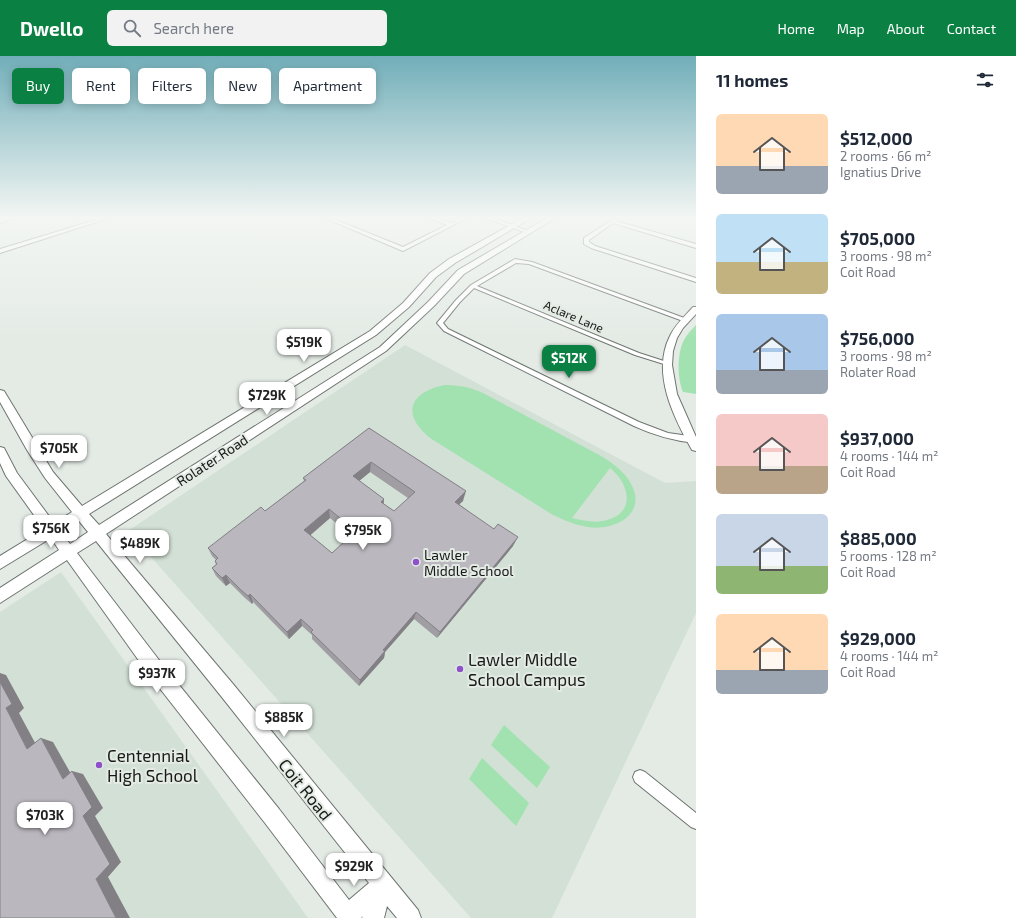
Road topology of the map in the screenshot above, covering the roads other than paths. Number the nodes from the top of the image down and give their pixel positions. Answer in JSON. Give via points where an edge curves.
{"nodes":[{"id":1,"x":457,"y":258,"type":"edge"},
{"id":2,"x":484,"y":258,"type":"edge"},
{"id":3,"x":628,"y":258,"type":"edge"},
{"id":4,"x":696,"y":280,"type":"edge"},
{"id":5,"x":473,"y":286,"type":"junction"},
{"id":6,"x":696,"y":309,"type":"edge"},
{"id":7,"x":685,"y":320,"type":"junction"},
{"id":8,"x":369,"y":335,"type":"junction"},
{"id":9,"x":389,"y":344,"type":"junction"},
{"id":10,"x":667,"y":364,"type":"junction"},
{"id":11,"x":0,"y":393,"type":"edge"},
{"id":12,"x":265,"y":400,"type":"junction"},
{"id":13,"x":3,"y":405,"type":"edge"},
{"id":14,"x":283,"y":414,"type":"junction"},
{"id":15,"x":695,"y":442,"type":"edge"},
{"id":16,"x":0,"y":451,"type":"edge"},
{"id":17,"x":81,"y":514,"type":"junction"},
{"id":18,"x":53,"y":531,"type":"junction"},
{"id":19,"x":97,"y":534,"type":"junction"},
{"id":20,"x":69,"y":552,"type":"junction"},
{"id":21,"x":0,"y":563,"type":"edge"},
{"id":22,"x":0,"y":596,"type":"edge"},
{"id":23,"x":640,"y":777,"type":"dead end"},
{"id":24,"x":696,"y":822,"type":"edge"},
{"id":25,"x":383,"y":884,"type":"junction"},
{"id":26,"x":349,"y":917,"type":"edge"},
{"id":27,"x":373,"y":918,"type":"edge"},
{"id":28,"x":410,"y":918,"type":"edge"}],
"edges":[{"from":1,"to":8,"type":"main road","name":"Rolater Road","via":[[433,276],[406,305]]},
{"from":2,"to":9,"type":"main road","name":"Rolater Road","via":[[461,272]]},
{"from":3,"to":4,"type":"street"},
{"from":5,"to":7,"type":"street","via":[[511,263],[520,261]]},
{"from":5,"to":10,"type":"street","name":"Aclare Lane"},
{"from":5,"to":15,"type":"street","via":[[440,324],[446,330],[637,424]]},
{"from":6,"to":7,"type":"main road"},
{"from":7,"to":10,"type":"main road","via":[[672,339]]},
{"from":8,"to":9,"type":"main road"},
{"from":8,"to":12,"type":"main road","name":"Rolater Road"},
{"from":9,"to":14,"type":"main road","name":"Rolater Road"},
{"from":10,"to":15,"type":"main road","via":[[672,397],[679,417]]},
{"from":11,"to":13,"type":"main road","name":"Coit Road"},
{"from":12,"to":14,"type":"main road"},
{"from":12,"to":17,"type":"main road","name":"Rolater Road"},
{"from":13,"to":17,"type":"main road","name":"Coit Road","via":[[49,475]]},
{"from":14,"to":19,"type":"main road","name":"Rolater Road"},
{"from":16,"to":18,"type":"main road","via":[[12,476]]},
{"from":17,"to":18,"type":"main road","name":"Rolater Road"},
{"from":17,"to":19,"type":"main road","name":"Coit Road"},
{"from":18,"to":20,"type":"main road"},
{"from":18,"to":21,"type":"main road","name":"Rolater Road"},
{"from":19,"to":20,"type":"main road","name":"Rolater Road"},
{"from":19,"to":25,"type":"main road","name":"Coit Road"},
{"from":20,"to":22,"type":"main road","name":"Rolater Road"},
{"from":20,"to":26,"type":"main road","via":[[153,666]]},
{"from":23,"to":24,"type":"street"},
{"from":25,"to":26,"type":"main road"},
{"from":25,"to":27,"type":"main road"},
{"from":25,"to":28,"type":"main road","name":"Coit Road"}]}
